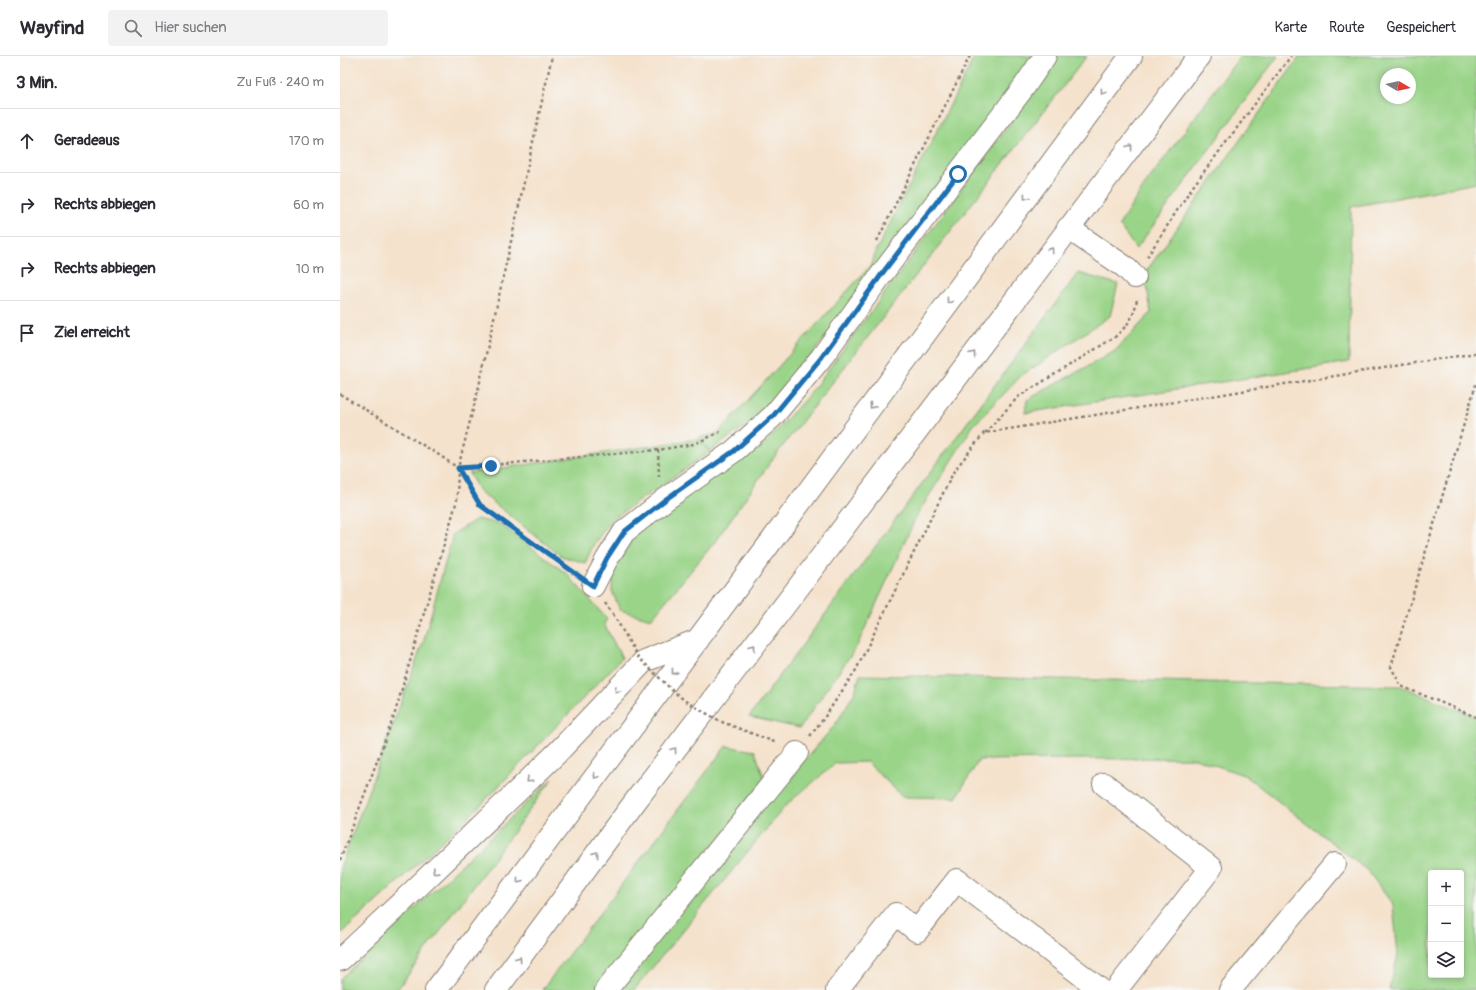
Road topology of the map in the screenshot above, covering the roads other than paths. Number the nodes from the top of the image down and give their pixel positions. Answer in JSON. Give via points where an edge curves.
{"nodes":[{"id":1,"x":1045,"y":56,"type":"edge"},
{"id":2,"x":1131,"y":56,"type":"edge"},
{"id":3,"x":1199,"y":56,"type":"edge"},
{"id":4,"x":1068,"y":228,"type":"junction"},
{"id":5,"x":1135,"y":277,"type":"road end"},
{"id":6,"x":593,"y":586,"type":"road end"},
{"id":7,"x":698,"y":640,"type":"junction"},
{"id":8,"x":797,"y":753,"type":"road end"},
{"id":9,"x":1104,"y":784,"type":"dead end"},
{"id":10,"x":1335,"y":864,"type":"dead end"},
{"id":11,"x":340,"y":960,"type":"edge"},
{"id":12,"x":436,"y":990,"type":"edge"},
{"id":13,"x":496,"y":990,"type":"edge"},
{"id":14,"x":606,"y":990,"type":"edge"},
{"id":15,"x":837,"y":990,"type":"edge"},
{"id":16,"x":1101,"y":990,"type":"edge"},
{"id":17,"x":1116,"y":990,"type":"edge"},
{"id":18,"x":1230,"y":990,"type":"edge"}],
"edges":[{"from":1,"to":6,"type":"main road","via":[[821,358],[773,416],[734,451],[624,532]]},
{"from":2,"to":7,"type":"main road","one_way":true},
{"from":4,"to":3,"type":"main road","one_way":true},
{"from":4,"to":5,"type":"main road"},
{"from":13,"to":4,"type":"main road","one_way":true},
{"from":7,"to":11,"type":"main road","one_way":true,"via":[[644,661],[557,753]]},
{"from":7,"to":12,"type":"main road","one_way":true},
{"from":8,"to":14,"type":"main road"},
{"from":9,"to":17,"type":"main road","via":[[1211,868]]},
{"from":10,"to":18,"type":"main road"},
{"from":15,"to":16,"type":"main road","via":[[896,914],[917,931],[957,880]]}]}
